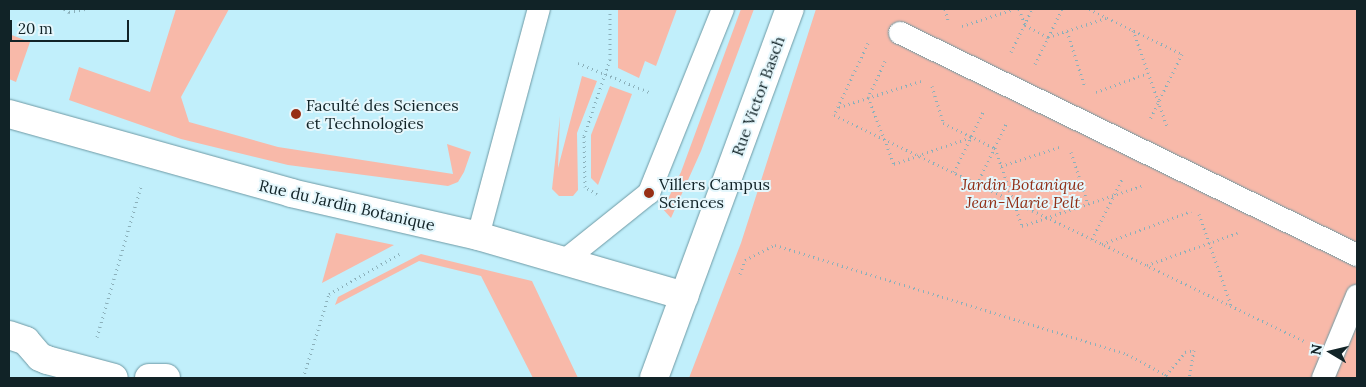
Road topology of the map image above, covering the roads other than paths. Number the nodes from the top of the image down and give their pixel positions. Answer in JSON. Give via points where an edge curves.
{"nodes":[{"id":1,"x":539,"y":9,"type":"edge"},
{"id":2,"x":723,"y":9,"type":"edge"},
{"id":3,"x":790,"y":9,"type":"edge"},
{"id":4,"x":900,"y":33,"type":"road end"},
{"id":5,"x":9,"y":114,"type":"edge"},
{"id":6,"x":478,"y":236,"type":"junction"},
{"id":7,"x":1357,"y":255,"type":"edge"},
{"id":8,"x":564,"y":261,"type":"junction"},
{"id":9,"x":684,"y":296,"type":"junction"},
{"id":10,"x":1357,"y":296,"type":"edge"},
{"id":11,"x":9,"y":335,"type":"edge"},
{"id":12,"x":114,"y":378,"type":"edge"},
{"id":13,"x":149,"y":378,"type":"edge"},
{"id":14,"x":166,"y":378,"type":"edge"},
{"id":15,"x":654,"y":378,"type":"edge"},
{"id":16,"x":1323,"y":378,"type":"edge"}],
"edges":[{"from":1,"to":6,"type":"lane"},
{"from":2,"to":8,"type":"lane","via":[[649,193]]},
{"from":3,"to":9,"type":"street","name":"Rue Victor Basch"},
{"from":4,"to":7,"type":"lane"},
{"from":5,"to":6,"type":"street","name":"Rue du Jardin Botanique","via":[[291,193]]},
{"from":6,"to":8,"type":"street","name":"Rue du Jardin Botanique"},
{"from":8,"to":9,"type":"street","name":"Rue du Jardin Botanique"},
{"from":9,"to":15,"type":"street","name":"Rue Victor Basch"},
{"from":10,"to":16,"type":"lane"},
{"from":11,"to":12,"type":"street","via":[[26,341],[40,357]]},
{"from":13,"to":14,"type":"street"}]}
